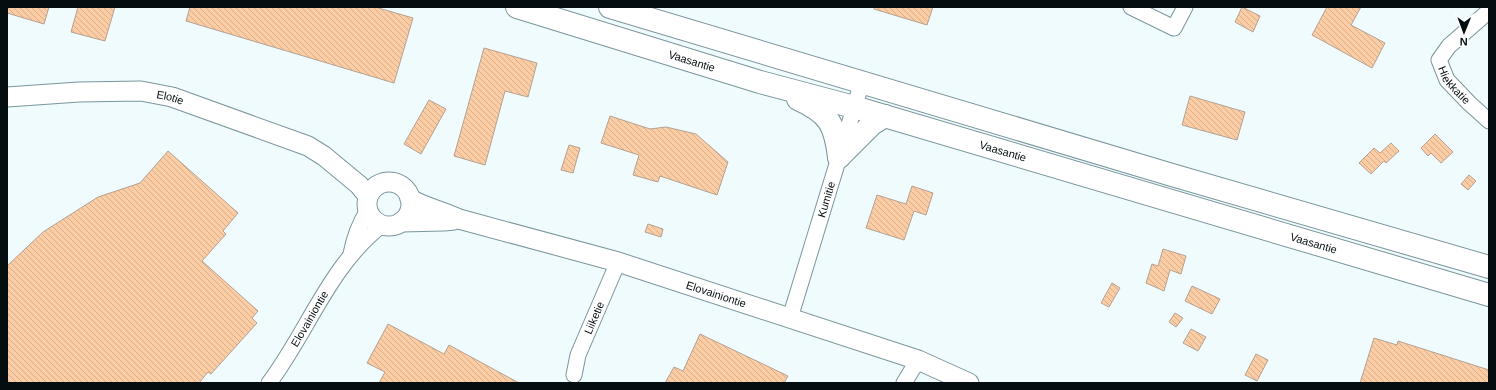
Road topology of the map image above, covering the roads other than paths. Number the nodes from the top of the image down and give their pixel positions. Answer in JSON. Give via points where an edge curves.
{"nodes":[{"id":1,"x":518,"y":7,"type":"edge"},
{"id":2,"x":610,"y":7,"type":"edge"},
{"id":3,"x":1130,"y":7,"type":"edge"},
{"id":4,"x":1185,"y":7,"type":"edge"},
{"id":5,"x":1489,"y":11,"type":"edge"},
{"id":6,"x":760,"y":82,"type":"junction"},
{"id":7,"x":862,"y":82,"type":"junction"},
{"id":8,"x":7,"y":97,"type":"edge"},
{"id":9,"x":854,"y":107,"type":"junction"},
{"id":10,"x":885,"y":116,"type":"junction"},
{"id":11,"x":1489,"y":121,"type":"edge"},
{"id":12,"x":324,"y":156,"type":"junction"},
{"id":13,"x":839,"y":157,"type":"junction"},
{"id":14,"x":384,"y":182,"type":"junction"},
{"id":15,"x":410,"y":199,"type":"junction"},
{"id":16,"x":368,"y":203,"type":"junction"},
{"id":17,"x":459,"y":219,"type":"junction"},
{"id":18,"x":401,"y":222,"type":"junction"},
{"id":19,"x":382,"y":224,"type":"junction"},
{"id":20,"x":351,"y":254,"type":"junction"},
{"id":21,"x":618,"y":262,"type":"junction"},
{"id":22,"x":1489,"y":267,"type":"edge"},
{"id":23,"x":1489,"y":295,"type":"edge"},
{"id":24,"x":790,"y":318,"type":"junction"},
{"id":25,"x":918,"y":360,"type":"junction"},
{"id":26,"x":574,"y":375,"type":"dead end"},
{"id":27,"x":268,"y":383,"type":"edge"},
{"id":28,"x":904,"y":383,"type":"edge"},
{"id":29,"x":969,"y":383,"type":"edge"}],
"edges":[{"from":1,"to":6,"type":"highway","name":"Vaasantie"},
{"from":2,"to":7,"type":"highway"},
{"from":3,"to":4,"type":"street","via":[[1174,28]]},
{"from":5,"to":11,"type":"street","name":"Hiekkatie","via":[[1448,46],[1439,60],[1448,80]]},
{"from":6,"to":9,"type":"highway","name":"Vaasantie"},
{"from":6,"to":13,"type":"highway","via":[[820,111],[836,134]]},
{"from":7,"to":9,"type":"street","name":"Kumitie"},
{"from":7,"to":22,"type":"highway"},
{"from":8,"to":12,"type":"main road","name":"Elotie","via":[[141,91],[172,98],[250,125],[308,146]]},
{"from":9,"to":10,"type":"highway","name":"Vaasantie"},
{"from":9,"to":13,"type":"street","name":"Kumitie"},
{"from":10,"to":13,"type":"highway","via":[[872,124]]},
{"from":10,"to":23,"type":"highway","name":"Vaasantie"},
{"from":12,"to":14,"type":"main road","name":"Elotie"},
{"from":12,"to":16,"type":"main road","name":"Elotie","via":[[359,185]]},
{"from":13,"to":24,"type":"street","name":"Kumitie"},
{"from":14,"to":15,"type":"main road","via":[[400,185],[408,192]]},
{"from":14,"to":16,"type":"main road","via":[[374,188]]},
{"from":15,"to":17,"type":"main road","name":"Elovainiontie"},
{"from":15,"to":18,"type":"main road","via":[[409,212]]},
{"from":16,"to":19,"type":"main road","via":[[373,219]]},
{"from":16,"to":20,"type":"street","name":"Elovainiontie"},
{"from":17,"to":18,"type":"main road","name":"Elovainiontie"},
{"from":17,"to":21,"type":"main road","name":"Elovainiontie"},
{"from":18,"to":19,"type":"main road","via":[[392,226]]},
{"from":19,"to":20,"type":"street","name":"Elovainiontie"},
{"from":20,"to":27,"type":"street","name":"Elovainiontie","via":[[314,310],[282,366]]},
{"from":21,"to":24,"type":"main road","name":"Elovainiontie"},
{"from":21,"to":26,"type":"street","name":"Liiketie","via":[[578,355]]},
{"from":24,"to":25,"type":"main road","name":"Elovainiontie"},
{"from":25,"to":28,"type":"street"},
{"from":25,"to":29,"type":"main road","name":"Elovainiontie"}]}
